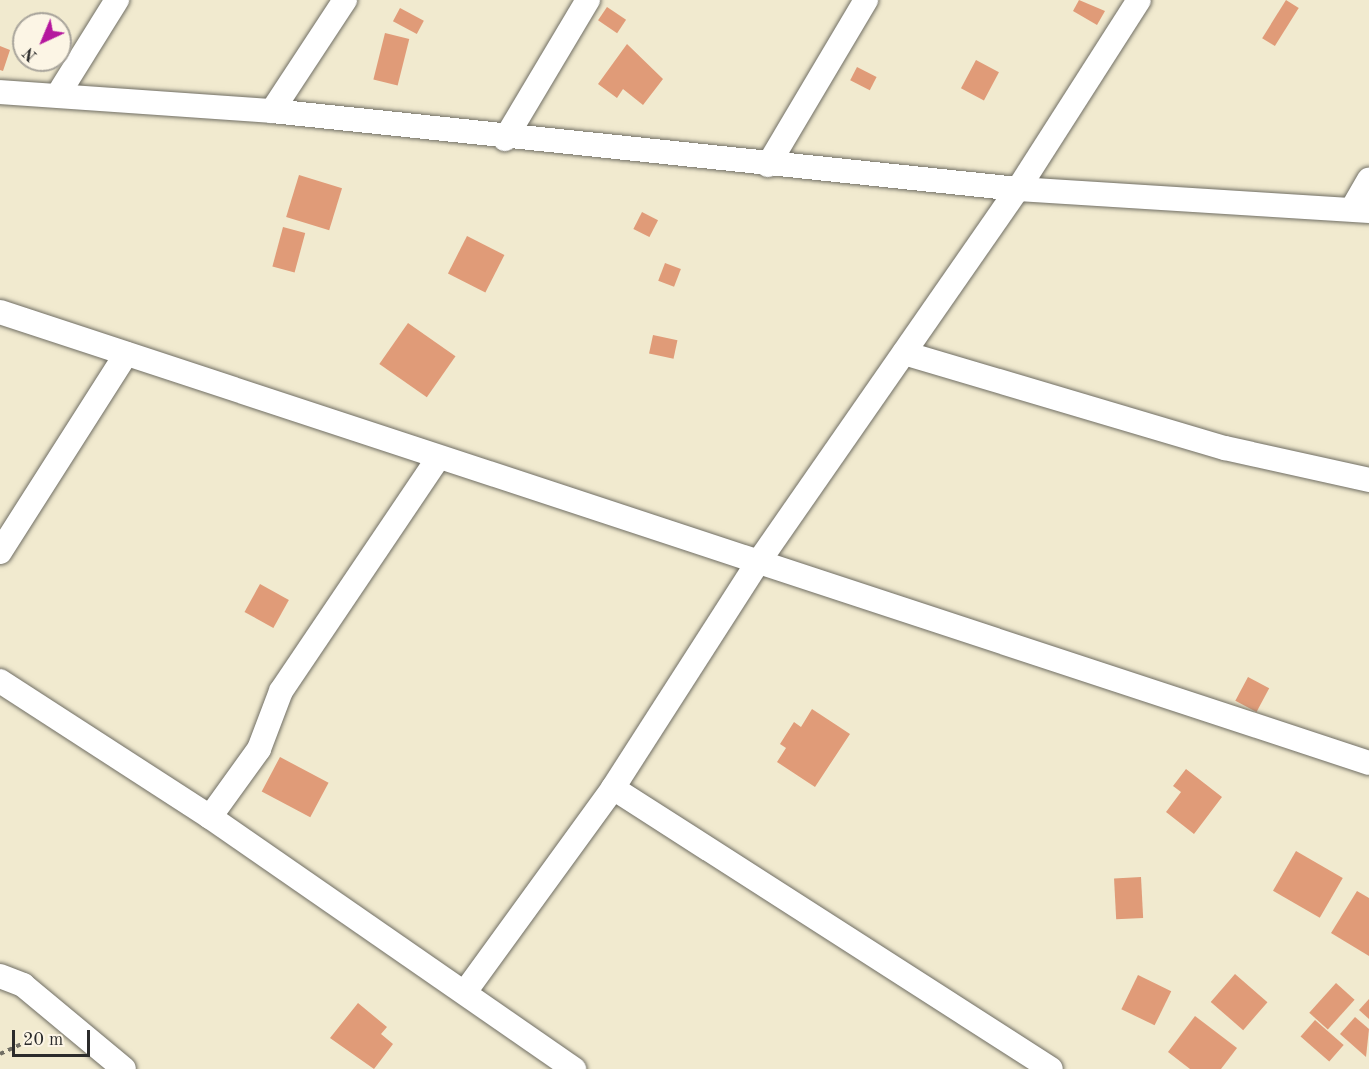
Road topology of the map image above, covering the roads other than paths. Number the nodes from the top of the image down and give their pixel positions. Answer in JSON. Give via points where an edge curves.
{"nodes":[{"id":1,"x":117,"y":0,"type":"edge"},
{"id":2,"x":345,"y":0,"type":"edge"},
{"id":3,"x":588,"y":0,"type":"edge"},
{"id":4,"x":866,"y":0,"type":"edge"},
{"id":5,"x":1139,"y":0,"type":"edge"},
{"id":6,"x":0,"y":92,"type":"edge"},
{"id":7,"x":58,"y":93,"type":"junction"},
{"id":8,"x":272,"y":111,"type":"junction"},
{"id":9,"x":505,"y":139,"type":"junction"},
{"id":10,"x":768,"y":165,"type":"junction"},
{"id":11,"x":1369,"y":180,"type":"edge"},
{"id":12,"x":1018,"y":189,"type":"junction"},
{"id":13,"x":1360,"y":210,"type":"edge"},
{"id":14,"x":0,"y":312,"type":"edge"},
{"id":15,"x":126,"y":354,"type":"junction"},
{"id":16,"x":904,"y":354,"type":"junction"},
{"id":17,"x":438,"y":458,"type":"junction"},
{"id":18,"x":1369,"y":480,"type":"edge"},
{"id":19,"x":0,"y":552,"type":"edge"},
{"id":20,"x":758,"y":564,"type":"junction"},
{"id":21,"x":0,"y":681,"type":"edge"},
{"id":22,"x":1369,"y":763,"type":"edge"},
{"id":23,"x":613,"y":788,"type":"junction"},
{"id":24,"x":210,"y":818,"type":"junction"},
{"id":25,"x":0,"y":976,"type":"edge"},
{"id":26,"x":465,"y":992,"type":"junction"},
{"id":27,"x":124,"y":1069,"type":"edge"},
{"id":28,"x":574,"y":1069,"type":"edge"},
{"id":29,"x":1051,"y":1069,"type":"edge"}],
"edges":[{"from":1,"to":7,"type":"street"},
{"from":2,"to":8,"type":"street"},
{"from":3,"to":9,"type":"street"},
{"from":4,"to":10,"type":"street"},
{"from":5,"to":12,"type":"street"},
{"from":6,"to":7,"type":"street"},
{"from":7,"to":8,"type":"street"},
{"from":8,"to":9,"type":"street"},
{"from":9,"to":10,"type":"street"},
{"from":10,"to":12,"type":"street"},
{"from":11,"to":13,"type":"street"},
{"from":12,"to":13,"type":"street"},
{"from":12,"to":16,"type":"street"},
{"from":14,"to":15,"type":"street"},
{"from":15,"to":17,"type":"street"},
{"from":15,"to":19,"type":"street"},
{"from":16,"to":18,"type":"street","via":[[1225,448]]},
{"from":16,"to":20,"type":"street"},
{"from":17,"to":20,"type":"street"},
{"from":17,"to":24,"type":"street","via":[[281,691],[259,749]]},
{"from":20,"to":22,"type":"street"},
{"from":20,"to":23,"type":"street"},
{"from":21,"to":24,"type":"street"},
{"from":23,"to":26,"type":"street"},
{"from":23,"to":29,"type":"street"},
{"from":24,"to":26,"type":"street"},
{"from":25,"to":27,"type":"street","via":[[23,985]]},
{"from":26,"to":28,"type":"street"}]}
